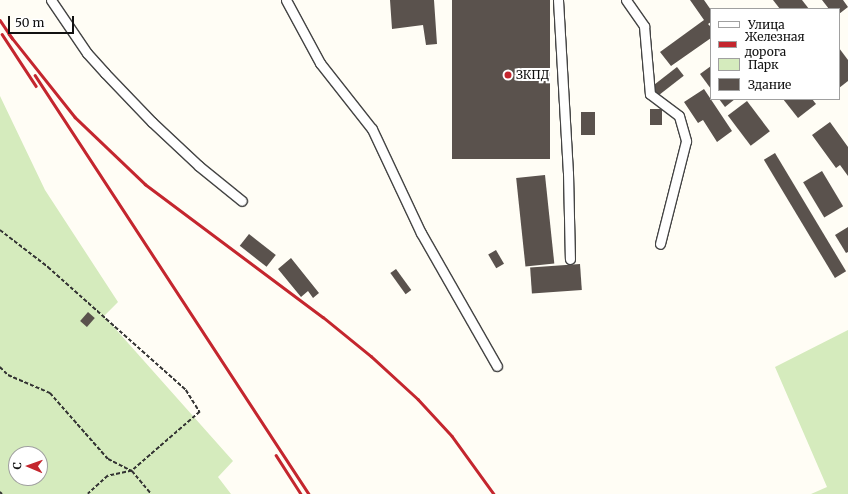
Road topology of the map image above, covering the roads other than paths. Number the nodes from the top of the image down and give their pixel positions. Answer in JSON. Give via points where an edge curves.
{"nodes":[{"id":1,"x":51,"y":0,"type":"edge"},
{"id":2,"x":286,"y":0,"type":"edge"},
{"id":3,"x":558,"y":0,"type":"edge"},
{"id":4,"x":626,"y":0,"type":"edge"},
{"id":5,"x":242,"y":201,"type":"dead end"},
{"id":6,"x":660,"y":244,"type":"dead end"},
{"id":7,"x":570,"y":258,"type":"dead end"},
{"id":8,"x":497,"y":366,"type":"dead end"}],
"edges":[{"from":1,"to":5,"type":"lane","via":[[87,53],[110,78],[199,166]]},
{"from":2,"to":8,"type":"lane","via":[[320,63],[372,129],[421,233]]},
{"from":3,"to":7,"type":"lane"},
{"from":4,"to":6,"type":"lane","via":[[644,26],[650,94],[679,116],[686,140]]}]}
